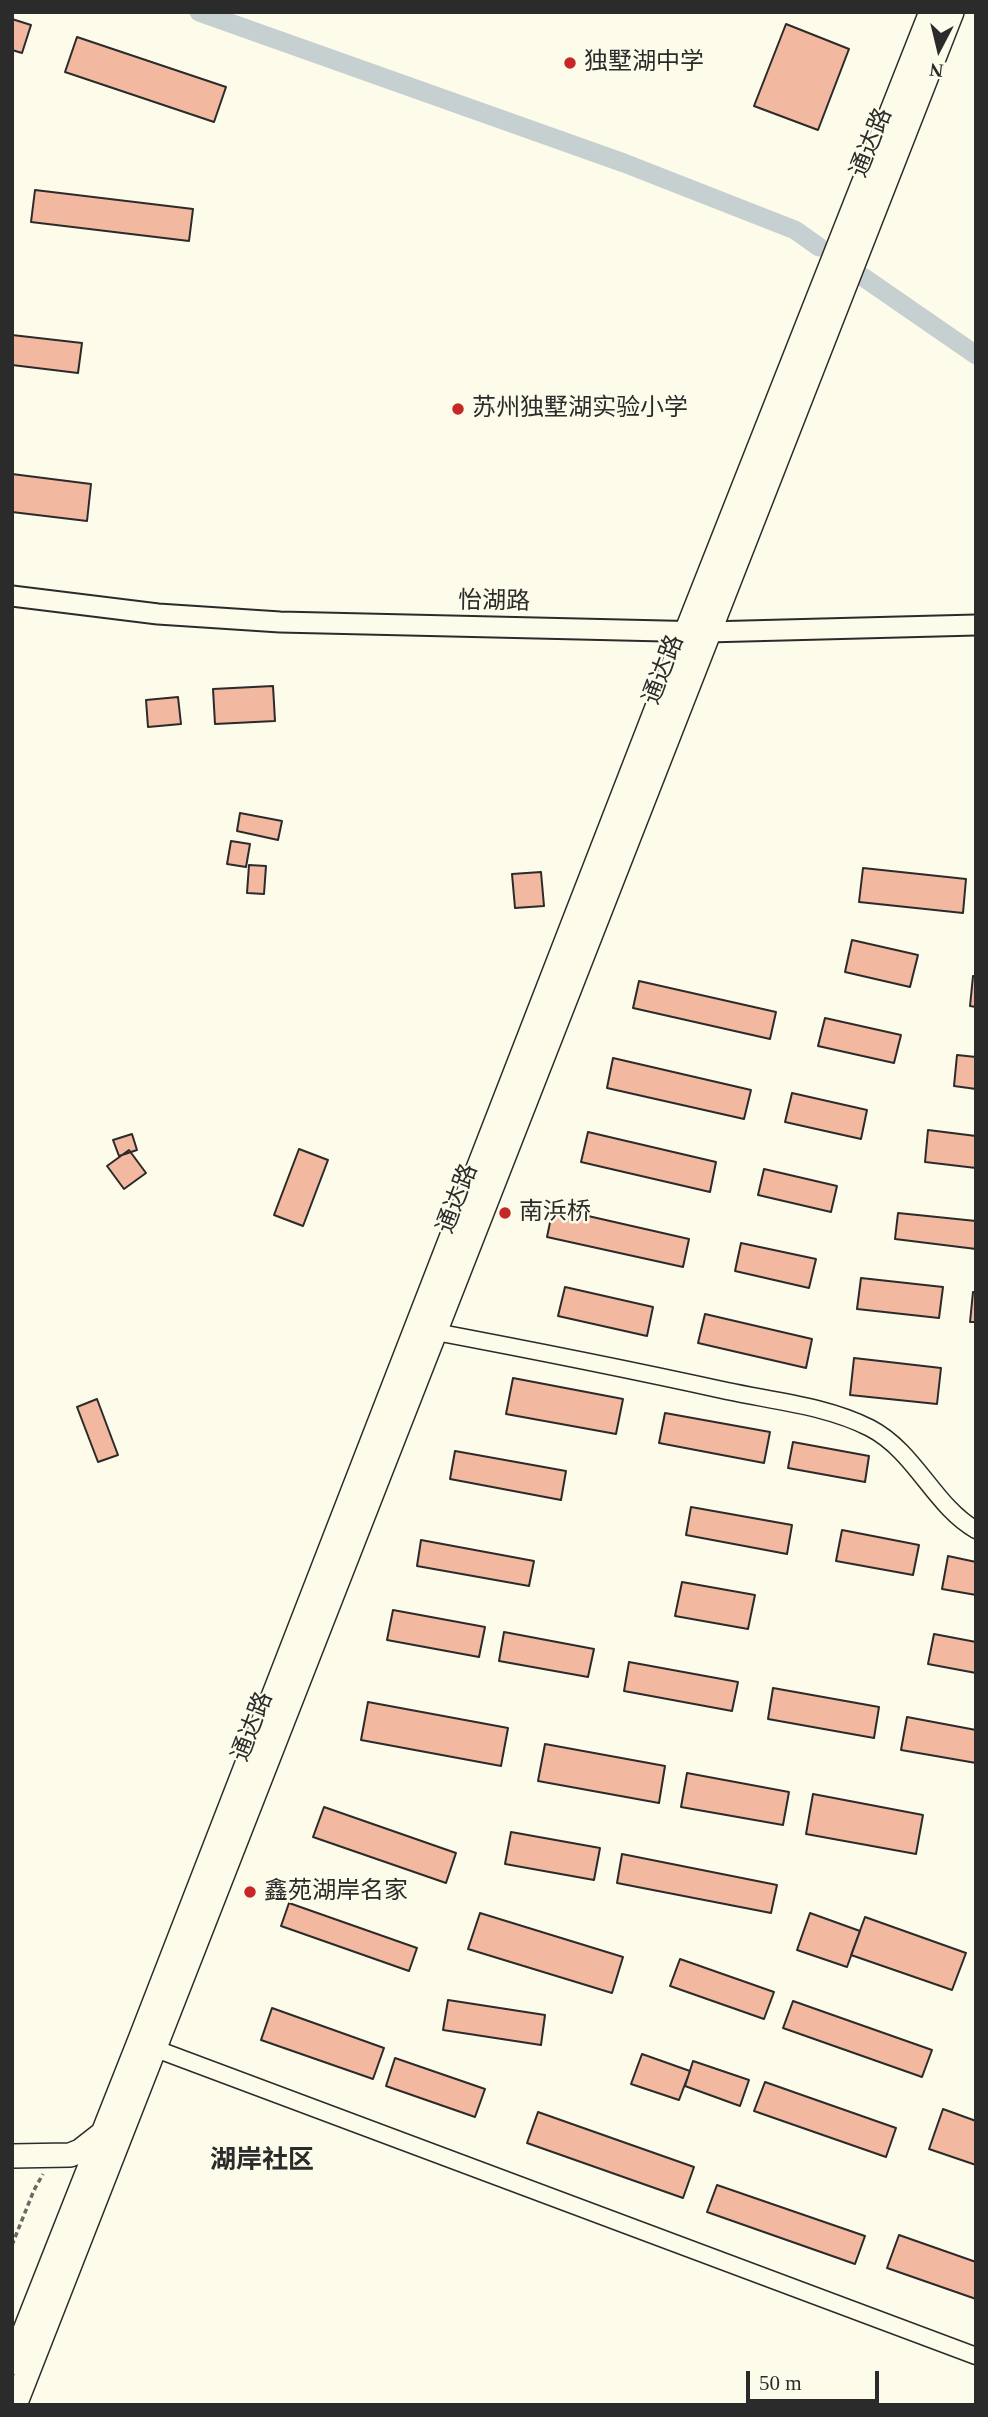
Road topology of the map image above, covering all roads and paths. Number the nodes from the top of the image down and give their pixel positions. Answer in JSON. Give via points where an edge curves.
{"nodes":[{"id":1,"x":931,"y":12,"type":"edge"},
{"id":2,"x":952,"y":12,"type":"edge"},
{"id":3,"x":12,"y":596,"type":"edge"},
{"id":4,"x":976,"y":625,"type":"edge"},
{"id":5,"x":697,"y":632,"type":"junction"},
{"id":6,"x":426,"y":1330,"type":"junction"},
{"id":7,"x":976,"y":1530,"type":"edge"},
{"id":8,"x":147,"y":2046,"type":"junction"},
{"id":9,"x":103,"y":2133,"type":"junction"},
{"id":10,"x":12,"y":2156,"type":"edge"},
{"id":11,"x":46,"y":2172,"type":"dead end"},
{"id":12,"x":12,"y":2245,"type":"edge"},
{"id":13,"x":976,"y":2356,"type":"edge"},
{"id":14,"x":12,"y":2363,"type":"edge"},
{"id":15,"x":16,"y":2405,"type":"edge"}],
"edges":[{"from":1,"to":5,"type":"main road","name":"通达路"},
{"from":2,"to":5,"type":"main road","name":"通达路"},
{"from":3,"to":5,"type":"street","name":"怡湖路","via":[[217,619]]},
{"from":4,"to":5,"type":"street","name":"怡湖路"},
{"from":5,"to":6,"type":"main road","name":"通达路"},
{"from":6,"to":7,"type":"street","via":[[853,1420],[895,1444],[960,1520]]},
{"from":6,"to":8,"type":"main road","name":"通达路"},
{"from":8,"to":9,"type":"main road","name":"通达路"},
{"from":8,"to":13,"type":"street"},
{"from":8,"to":15,"type":"main road","name":"通达路"},
{"from":9,"to":10,"type":"main road","via":[[70,2155]]},
{"from":9,"to":14,"type":"main road","name":"通达路"},
{"from":11,"to":12,"type":"path"}]}
